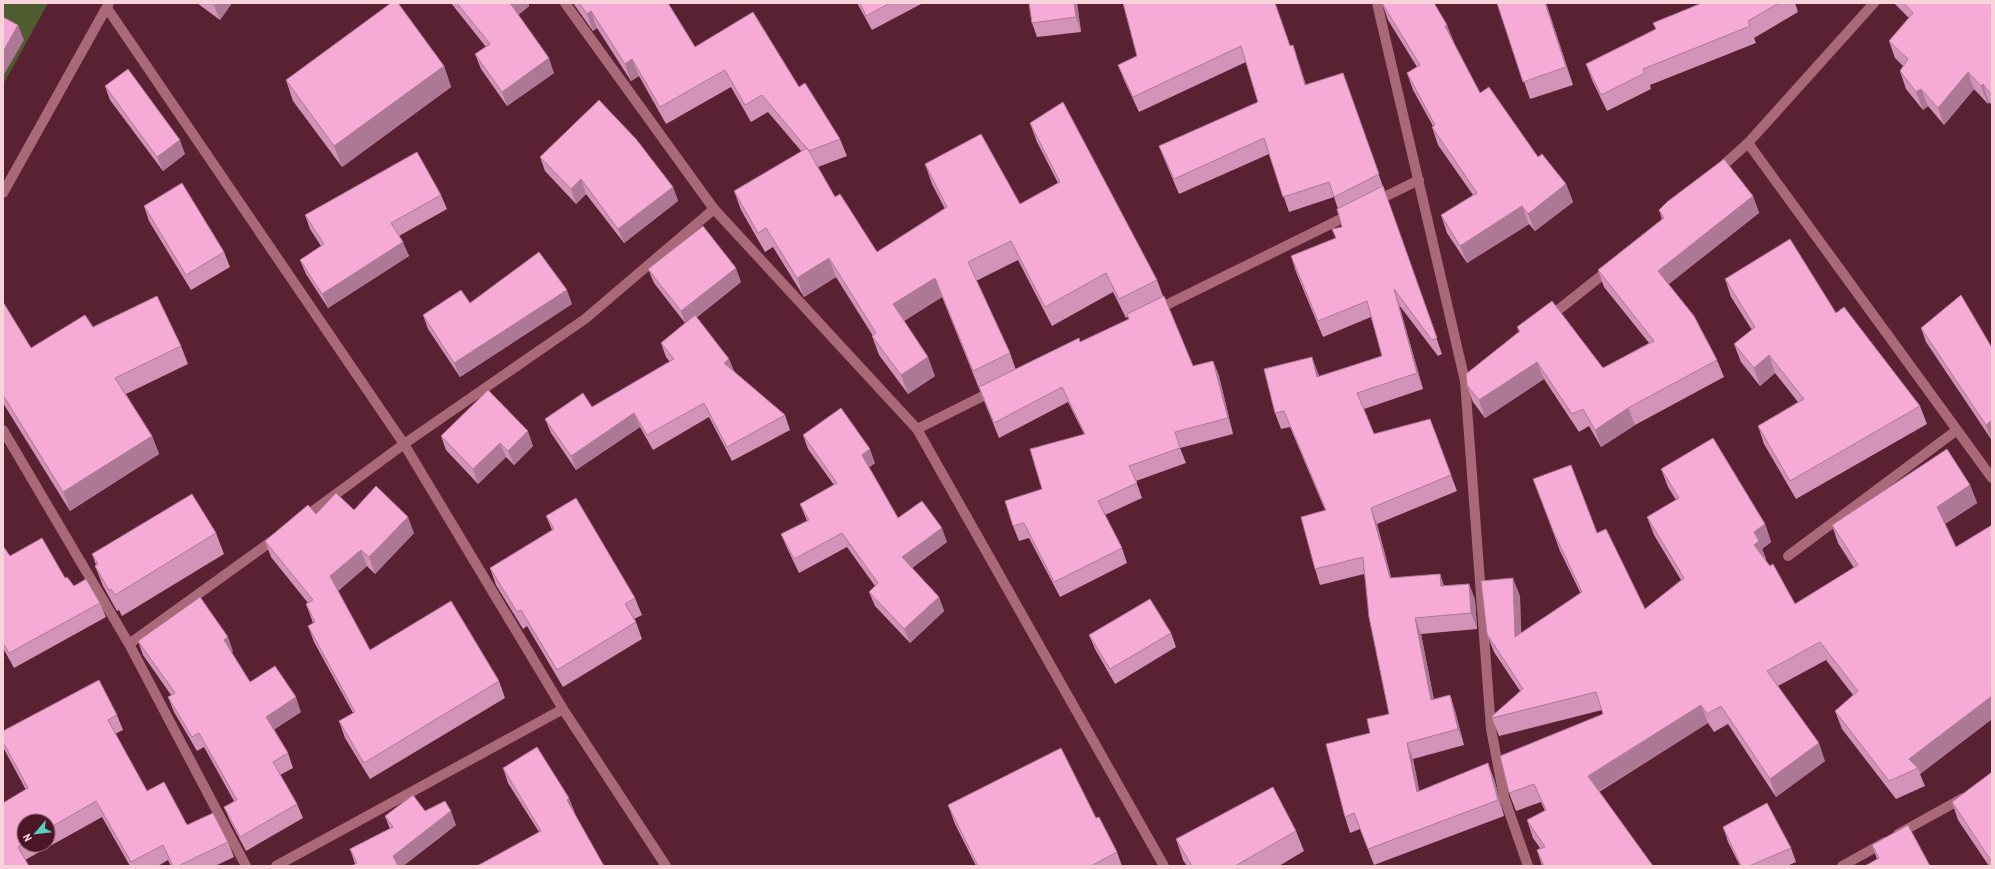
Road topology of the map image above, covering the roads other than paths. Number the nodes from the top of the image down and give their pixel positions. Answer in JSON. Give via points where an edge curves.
{"nodes":[{"id":1,"x":565,"y":3,"type":"edge"},
{"id":2,"x":1377,"y":3,"type":"edge"},
{"id":3,"x":1874,"y":3,"type":"edge"},
{"id":4,"x":108,"y":5,"type":"edge"},
{"id":5,"x":1748,"y":143,"type":"junction"},
{"id":6,"x":1419,"y":180,"type":"junction"},
{"id":7,"x":1708,"y":180,"type":"edge"},
{"id":8,"x":3,"y":193,"type":"edge"},
{"id":9,"x":714,"y":209,"type":"junction"},
{"id":10,"x":1621,"y":259,"type":"edge"},
{"id":11,"x":1143,"y":317,"type":"edge"},
{"id":12,"x":1541,"y":323,"type":"edge"},
{"id":13,"x":1002,"y":387,"type":"edge"},
{"id":14,"x":917,"y":429,"type":"junction"},
{"id":15,"x":3,"y":430,"type":"edge"},
{"id":16,"x":1957,"y":430,"type":"junction"},
{"id":17,"x":404,"y":444,"type":"junction"},
{"id":18,"x":1992,"y":478,"type":"edge"},
{"id":19,"x":295,"y":524,"type":"edge"},
{"id":20,"x":282,"y":533,"type":"edge"},
{"id":21,"x":1788,"y":556,"type":"dead end"},
{"id":22,"x":129,"y":644,"type":"junction"},
{"id":23,"x":563,"y":709,"type":"junction"},
{"id":24,"x":1973,"y":791,"type":"edge"},
{"id":25,"x":246,"y":866,"type":"edge"},
{"id":26,"x":276,"y":866,"type":"edge"},
{"id":27,"x":666,"y":866,"type":"edge"},
{"id":28,"x":1164,"y":866,"type":"edge"},
{"id":29,"x":1528,"y":866,"type":"edge"},
{"id":30,"x":1842,"y":866,"type":"edge"}],
"edges":[{"from":1,"to":9,"type":"street"},
{"from":2,"to":6,"type":"street"},
{"from":3,"to":5,"type":"street"},
{"from":4,"to":8,"type":"street"},
{"from":4,"to":17,"type":"street"},
{"from":5,"to":7,"type":"street"},
{"from":5,"to":16,"type":"street"},
{"from":6,"to":11,"type":"street"},
{"from":6,"to":29,"type":"street","via":[[1468,378],[1491,729],[1504,797]]},
{"from":9,"to":14,"type":"street"},
{"from":9,"to":17,"type":"street","via":[[585,319]]},
{"from":10,"to":12,"type":"street","via":[[1598,280]]},
{"from":13,"to":14,"type":"street"},
{"from":14,"to":28,"type":"street"},
{"from":15,"to":22,"type":"street"},
{"from":16,"to":18,"type":"street"},
{"from":16,"to":21,"type":"street"},
{"from":17,"to":19,"type":"street"},
{"from":17,"to":23,"type":"street"},
{"from":20,"to":22,"type":"street"},
{"from":22,"to":25,"type":"street"},
{"from":23,"to":26,"type":"street"},
{"from":23,"to":27,"type":"street"},
{"from":24,"to":30,"type":"street"}]}
